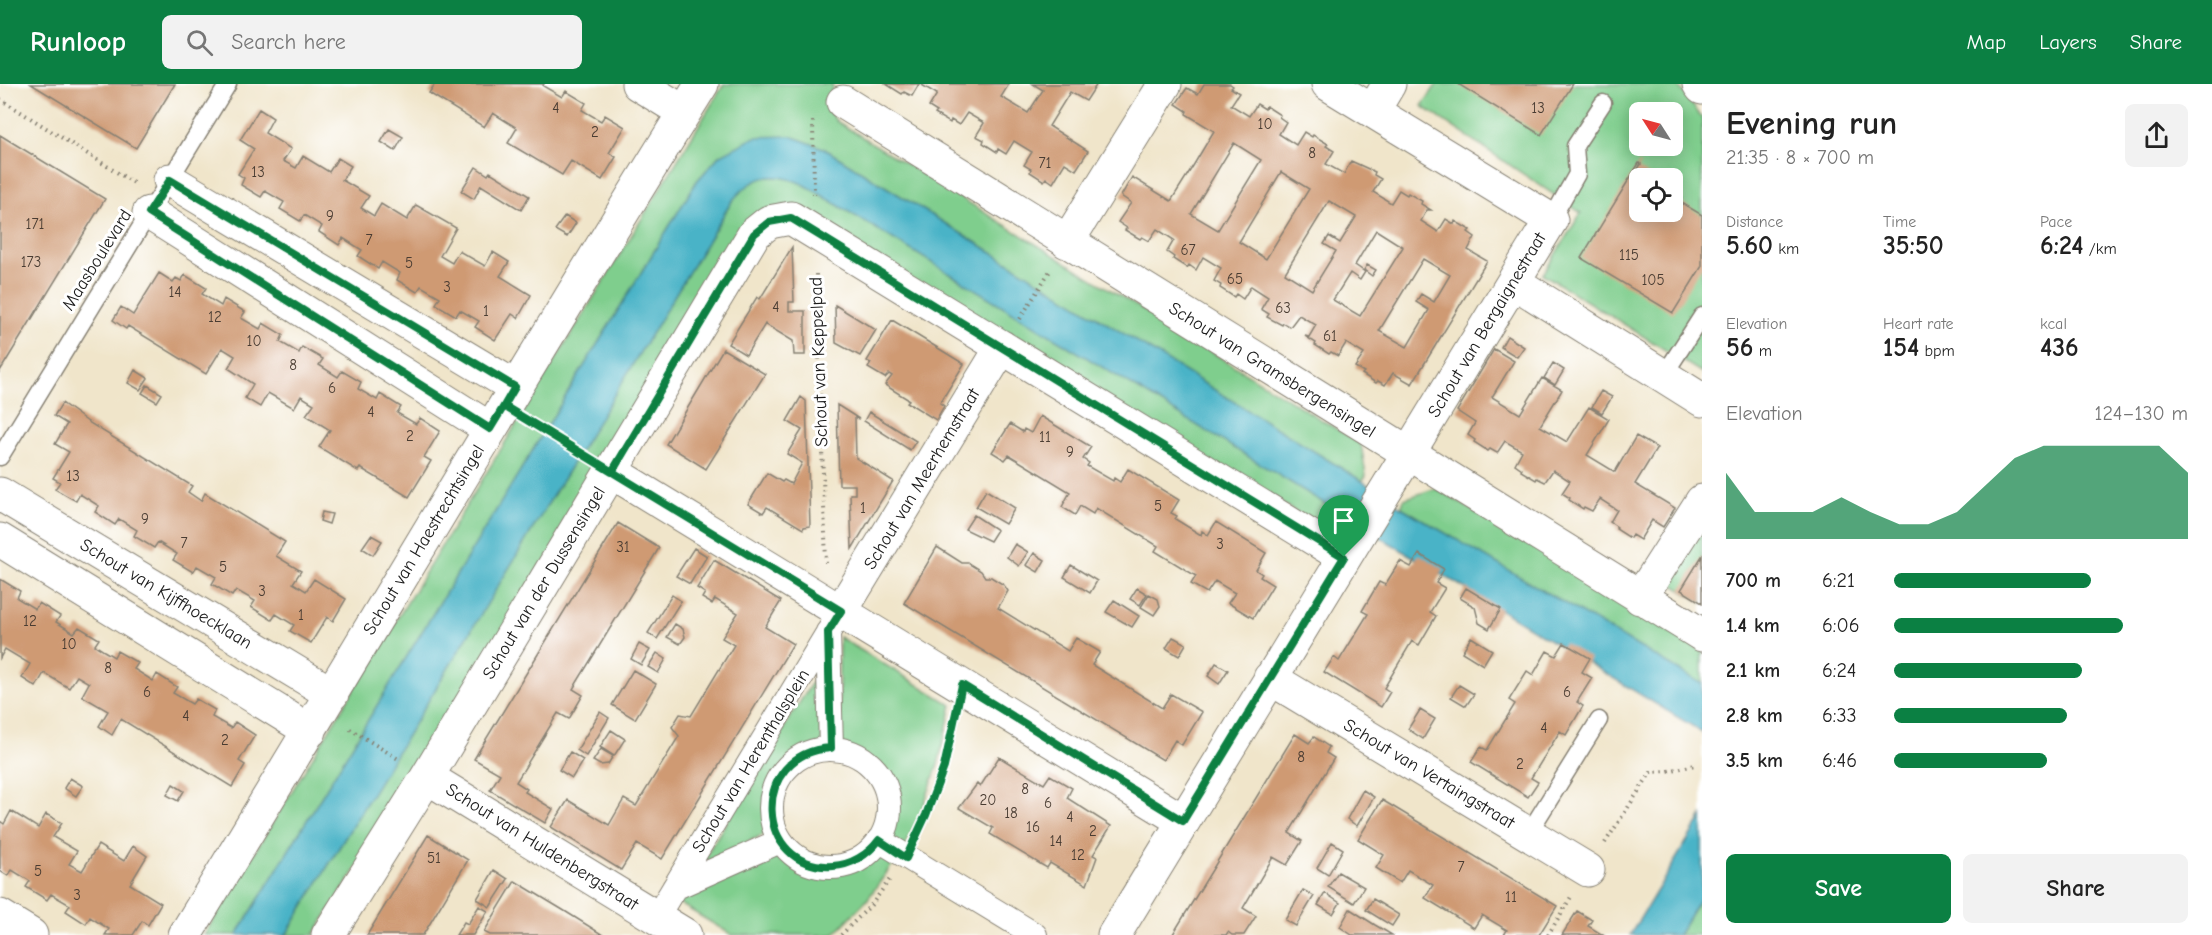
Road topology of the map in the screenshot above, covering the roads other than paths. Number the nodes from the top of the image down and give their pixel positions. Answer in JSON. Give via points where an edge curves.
{"nodes":[{"id":1,"x":228,"y":84,"type":"edge"},
{"id":2,"x":638,"y":84,"type":"edge"},
{"id":3,"x":702,"y":84,"type":"edge"},
{"id":4,"x":1165,"y":84,"type":"edge"},
{"id":5,"x":1328,"y":84,"type":"edge"},
{"id":6,"x":1699,"y":84,"type":"edge"},
{"id":7,"x":1702,"y":88,"type":"edge"},
{"id":8,"x":1381,"y":97,"type":"edge"},
{"id":9,"x":843,"y":102,"type":"dead end"},
{"id":10,"x":1603,"y":103,"type":"dead end"},
{"id":11,"x":684,"y":112,"type":"junction"},
{"id":12,"x":170,"y":180,"type":"junction"},
{"id":13,"x":149,"y":213,"type":"junction"},
{"id":14,"x":1551,"y":220,"type":"junction"},
{"id":15,"x":1059,"y":255,"type":"junction"},
{"id":16,"x":1514,"y":282,"type":"junction"},
{"id":17,"x":1702,"y":316,"type":"edge"},
{"id":18,"x":1010,"y":336,"type":"junction"},
{"id":19,"x":1664,"y":375,"type":"junction"},
{"id":20,"x":1702,"y":400,"type":"edge"},
{"id":21,"x":503,"y":408,"type":"junction"},
{"id":22,"x":0,"y":457,"type":"edge"},
{"id":23,"x":1400,"y":467,"type":"junction"},
{"id":24,"x":612,"y":472,"type":"junction"},
{"id":25,"x":0,"y":494,"type":"edge"},
{"id":26,"x":1702,"y":501,"type":"edge"},
{"id":27,"x":0,"y":540,"type":"edge"},
{"id":28,"x":1350,"y":547,"type":"junction"},
{"id":29,"x":1640,"y":598,"type":"junction"},
{"id":30,"x":832,"y":615,"type":"junction"},
{"id":31,"x":1702,"y":635,"type":"edge"},
{"id":32,"x":1270,"y":678,"type":"junction"},
{"id":33,"x":332,"y":694,"type":"junction"},
{"id":34,"x":1599,"y":720,"type":"dead end"},
{"id":35,"x":310,"y":731,"type":"junction"},
{"id":36,"x":831,"y":748,"type":"junction"},
{"id":37,"x":415,"y":769,"type":"junction"},
{"id":38,"x":1183,"y":821,"type":"junction"},
{"id":39,"x":1528,"y":834,"type":"junction"},
{"id":40,"x":879,"y":840,"type":"junction"},
{"id":41,"x":780,"y":841,"type":"junction"},
{"id":42,"x":1588,"y":870,"type":"dead end"},
{"id":43,"x":674,"y":888,"type":"junction"},
{"id":44,"x":0,"y":916,"type":"edge"},
{"id":45,"x":651,"y":926,"type":"edge"},
{"id":46,"x":31,"y":935,"type":"edge"},
{"id":47,"x":185,"y":935,"type":"edge"},
{"id":48,"x":328,"y":935,"type":"edge"},
{"id":49,"x":685,"y":935,"type":"edge"},
{"id":50,"x":1035,"y":935,"type":"edge"},
{"id":51,"x":1114,"y":935,"type":"edge"}],
"edges":[{"from":1,"to":12,"type":"lane","name":"Maasboulevard"},
{"from":2,"to":11,"type":"street"},
{"from":3,"to":11,"type":"street","name":"Schout van Haestrechtsingel"},
{"from":4,"to":15,"type":"street"},
{"from":5,"to":8,"type":"street","name":"Schout van Bergaignestraat"},
{"from":6,"to":7,"type":"street"},
{"from":8,"to":14,"type":"street","name":"Schout van Bergaignestraat"},
{"from":9,"to":15,"type":"street","name":"Schout van Gramsbergensingel"},
{"from":10,"to":14,"type":"lane","via":[[1575,146],[1577,174]]},
{"from":11,"to":21,"type":"street","name":"Schout van Haestrechtsingel"},
{"from":12,"to":13,"type":"lane","name":"Maasboulevard"},
{"from":12,"to":21,"type":"street"},
{"from":13,"to":21,"type":"street"},
{"from":13,"to":22,"type":"lane","name":"Maasboulevard"},
{"from":14,"to":16,"type":"street","name":"Schout van Bergaignestraat"},
{"from":15,"to":23,"type":"street","name":"Schout van Gramsbergensingel"},
{"from":16,"to":19,"type":"street"},
{"from":16,"to":23,"type":"street","name":"Schout van Bergaignestraat"},
{"from":17,"to":19,"type":"lane"},
{"from":18,"to":24,"type":"street","name":"Schout van der Dussensingel","via":[[815,226],[791,218],[769,222],[754,234]]},
{"from":18,"to":28,"type":"street","name":"Schout van der Dussensingel"},
{"from":18,"to":30,"type":"street","name":"Schout van Meerhemstraat"},
{"from":19,"to":20,"type":"street"},
{"from":21,"to":33,"type":"street","name":"Schout van Haestrechtsingel"},
{"from":23,"to":28,"type":"street"},
{"from":23,"to":29,"type":"street","name":"Schout van Gramsbergensingel"},
{"from":24,"to":30,"type":"street"},
{"from":24,"to":37,"type":"street","name":"Schout van der Dussensingel"},
{"from":25,"to":33,"type":"street","name":"Schout van Kijffhoecklaan"},
{"from":26,"to":29,"type":"street"},
{"from":27,"to":35,"type":"street"},
{"from":28,"to":32,"type":"street"},
{"from":29,"to":31,"type":"street","name":"Schout van Gramsbergensingel"},
{"from":30,"to":36,"type":"street"},
{"from":30,"to":38,"type":"street","via":[[962,685]]},
{"from":30,"to":43,"type":"street","name":"Schout van Herenthalsplein"},
{"from":32,"to":38,"type":"street"},
{"from":32,"to":39,"type":"street","name":"Schout van Vertaingstraat"},
{"from":33,"to":35,"type":"street","name":"Schout van Haestrechtsingel"},
{"from":34,"to":39,"type":"lane"},
{"from":35,"to":47,"type":"street","name":"Schout van Haestrechtsingel"},
{"from":36,"to":40,"type":"street","via":[[855,754],[874,768],[884,784],[889,812]]},
{"from":36,"to":41,"type":"street","name":"Schout van Herenthalsplein","via":[[804,754],[787,766],[777,781],[771,814]]},
{"from":37,"to":45,"type":"street","name":"Schout van Huldenbergstraat"},
{"from":37,"to":48,"type":"street","name":"Schout van der Dussensingel"},
{"from":38,"to":51,"type":"street"},
{"from":39,"to":42,"type":"street","name":"Schout van Vertaingstraat"},
{"from":40,"to":41,"type":"street","via":[[865,855],[843,865],[823,867],[793,854]]},
{"from":40,"to":50,"type":"street"},
{"from":41,"to":43,"type":"street"},
{"from":43,"to":45,"type":"street","name":"Schout van Herenthalsplein"},
{"from":44,"to":46,"type":"street"},
{"from":45,"to":49,"type":"street"}]}
